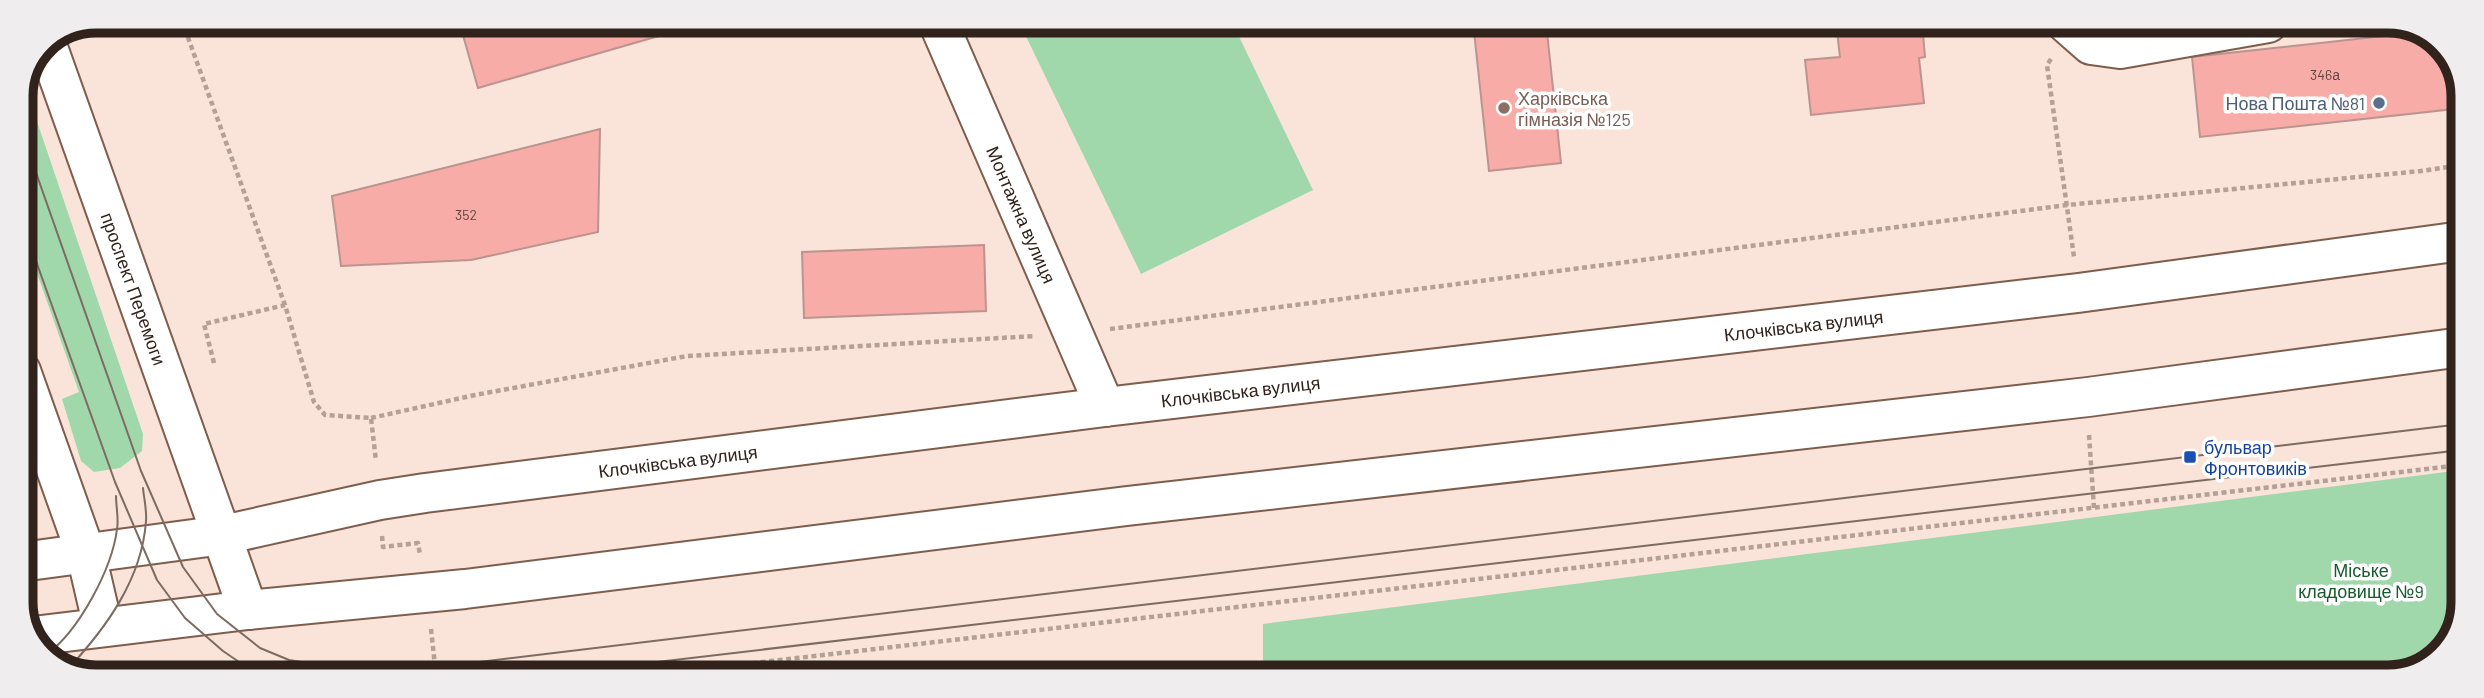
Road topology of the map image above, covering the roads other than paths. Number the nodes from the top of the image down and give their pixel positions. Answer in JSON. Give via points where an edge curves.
{"nodes":[{"id":1,"x":943,"y":33,"type":"edge"},
{"id":2,"x":2077,"y":33,"type":"edge"},
{"id":3,"x":2212,"y":33,"type":"edge"},
{"id":4,"x":50,"y":54,"type":"edge"},
{"id":5,"x":2451,"y":242,"type":"edge"},
{"id":6,"x":2451,"y":348,"type":"edge"},
{"id":7,"x":33,"y":405,"type":"edge"},
{"id":8,"x":1105,"y":407,"type":"junction"},
{"id":9,"x":223,"y":535,"type":"junction"},
{"id":10,"x":86,"y":554,"type":"junction"},
{"id":11,"x":33,"y":561,"type":"edge"},
{"id":12,"x":248,"y":610,"type":"junction"},
{"id":13,"x":103,"y":627,"type":"junction"},
{"id":14,"x":43,"y":635,"type":"edge"}],
"edges":[{"from":1,"to":8,"type":"main road","name":"Монтажна вулиця"},
{"from":2,"to":3,"type":"main road","via":[[2091,45],[2120,49]]},
{"from":4,"to":9,"type":"main road","name":"проспект Перемоги"},
{"from":5,"to":8,"type":"main road","name":"Клочківська вулиця","via":[[2078,293]]},
{"from":6,"to":12,"type":"main road","via":[[2088,397],[1127,506],[426,593]]},
{"from":7,"to":10,"type":"main road"},
{"from":8,"to":9,"type":"main road","name":"Клочківська вулиця","via":[[380,500]]},
{"from":9,"to":10,"type":"main road","name":"Клочківська вулиця"},
{"from":9,"to":12,"type":"main road","name":"проспект Перемоги"},
{"from":10,"to":11,"type":"main road","name":"Клочківська вулиця"},
{"from":10,"to":13,"type":"main road"},
{"from":12,"to":13,"type":"main road"},
{"from":13,"to":14,"type":"main road"}]}
